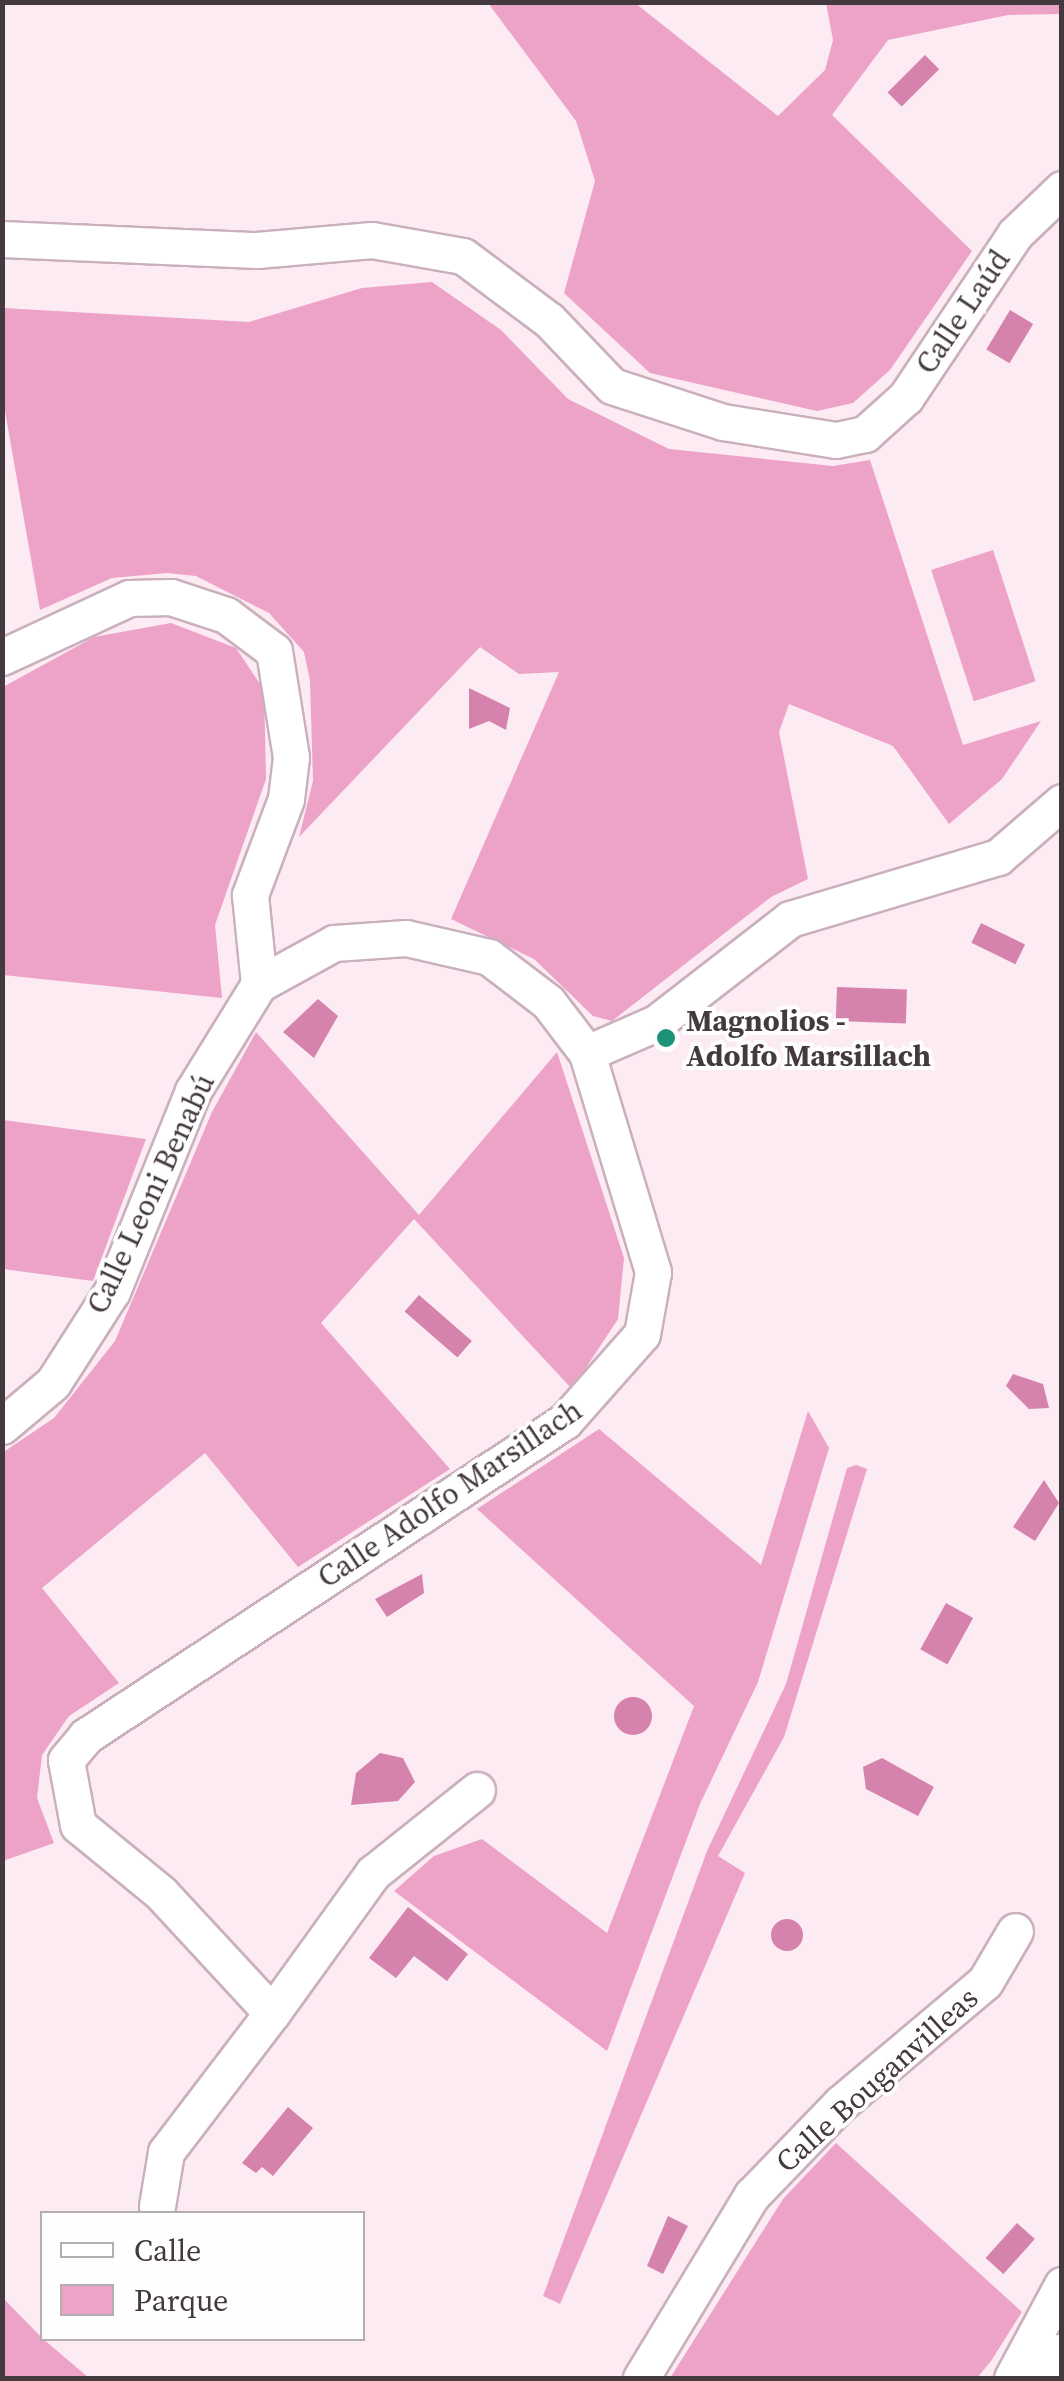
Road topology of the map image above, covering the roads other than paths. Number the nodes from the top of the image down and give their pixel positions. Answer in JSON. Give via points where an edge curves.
{"nodes":[{"id":1,"x":1062,"y":190,"type":"edge"},
{"id":2,"x":2,"y":239,"type":"edge"},
{"id":3,"x":2,"y":658,"type":"edge"},
{"id":4,"x":1062,"y":802,"type":"edge"},
{"id":5,"x":259,"y":984,"type":"junction"},
{"id":6,"x":588,"y":1053,"type":"junction"},
{"id":7,"x":2,"y":1426,"type":"edge"},
{"id":8,"x":477,"y":1790,"type":"dead end"},
{"id":9,"x":1016,"y":1931,"type":"dead end"},
{"id":10,"x":272,"y":2013,"type":"junction"},
{"id":11,"x":157,"y":2206,"type":"dead end"},
{"id":12,"x":1062,"y":2284,"type":"edge"},
{"id":13,"x":1062,"y":2360,"type":"edge"},
{"id":14,"x":640,"y":2378,"type":"edge"},
{"id":15,"x":1012,"y":2378,"type":"edge"},
{"id":16,"x":1036,"y":2378,"type":"edge"}],
"edges":[{"from":1,"to":2,"type":"street","name":"Calle Laúd","via":[[1016,234],[906,397],[865,434],[806,439],[612,386],[550,320],[463,256],[372,240],[257,250]]},
{"from":3,"to":5,"type":"street","via":[[83,612],[171,597],[226,615],[274,651],[291,757],[286,799],[250,895]]},
{"from":4,"to":6,"type":"street","via":[[998,857],[790,919],[656,1023]]},
{"from":5,"to":6,"type":"street","name":"Calle Adolfo Marsillach","via":[[334,943],[406,938],[489,957],[548,1002]]},
{"from":5,"to":7,"type":"street","name":"Calle Leoni Benabú","via":[[193,1091],[112,1291],[54,1384]]},
{"from":6,"to":10,"type":"street","name":"Calle Adolfo Marsillach","via":[[653,1272],[642,1334],[616,1374],[565,1422],[86,1736],[66,1760],[78,1826],[161,1893]]},
{"from":8,"to":10,"type":"street","via":[[373,1873]]},
{"from":9,"to":14,"type":"street","name":"Calle Bouganvilleas","via":[[985,1982],[840,2104],[752,2195]]},
{"from":10,"to":11,"type":"street","via":[[166,2152]]},
{"from":12,"to":15,"type":"street"},
{"from":13,"to":16,"type":"street"}]}
